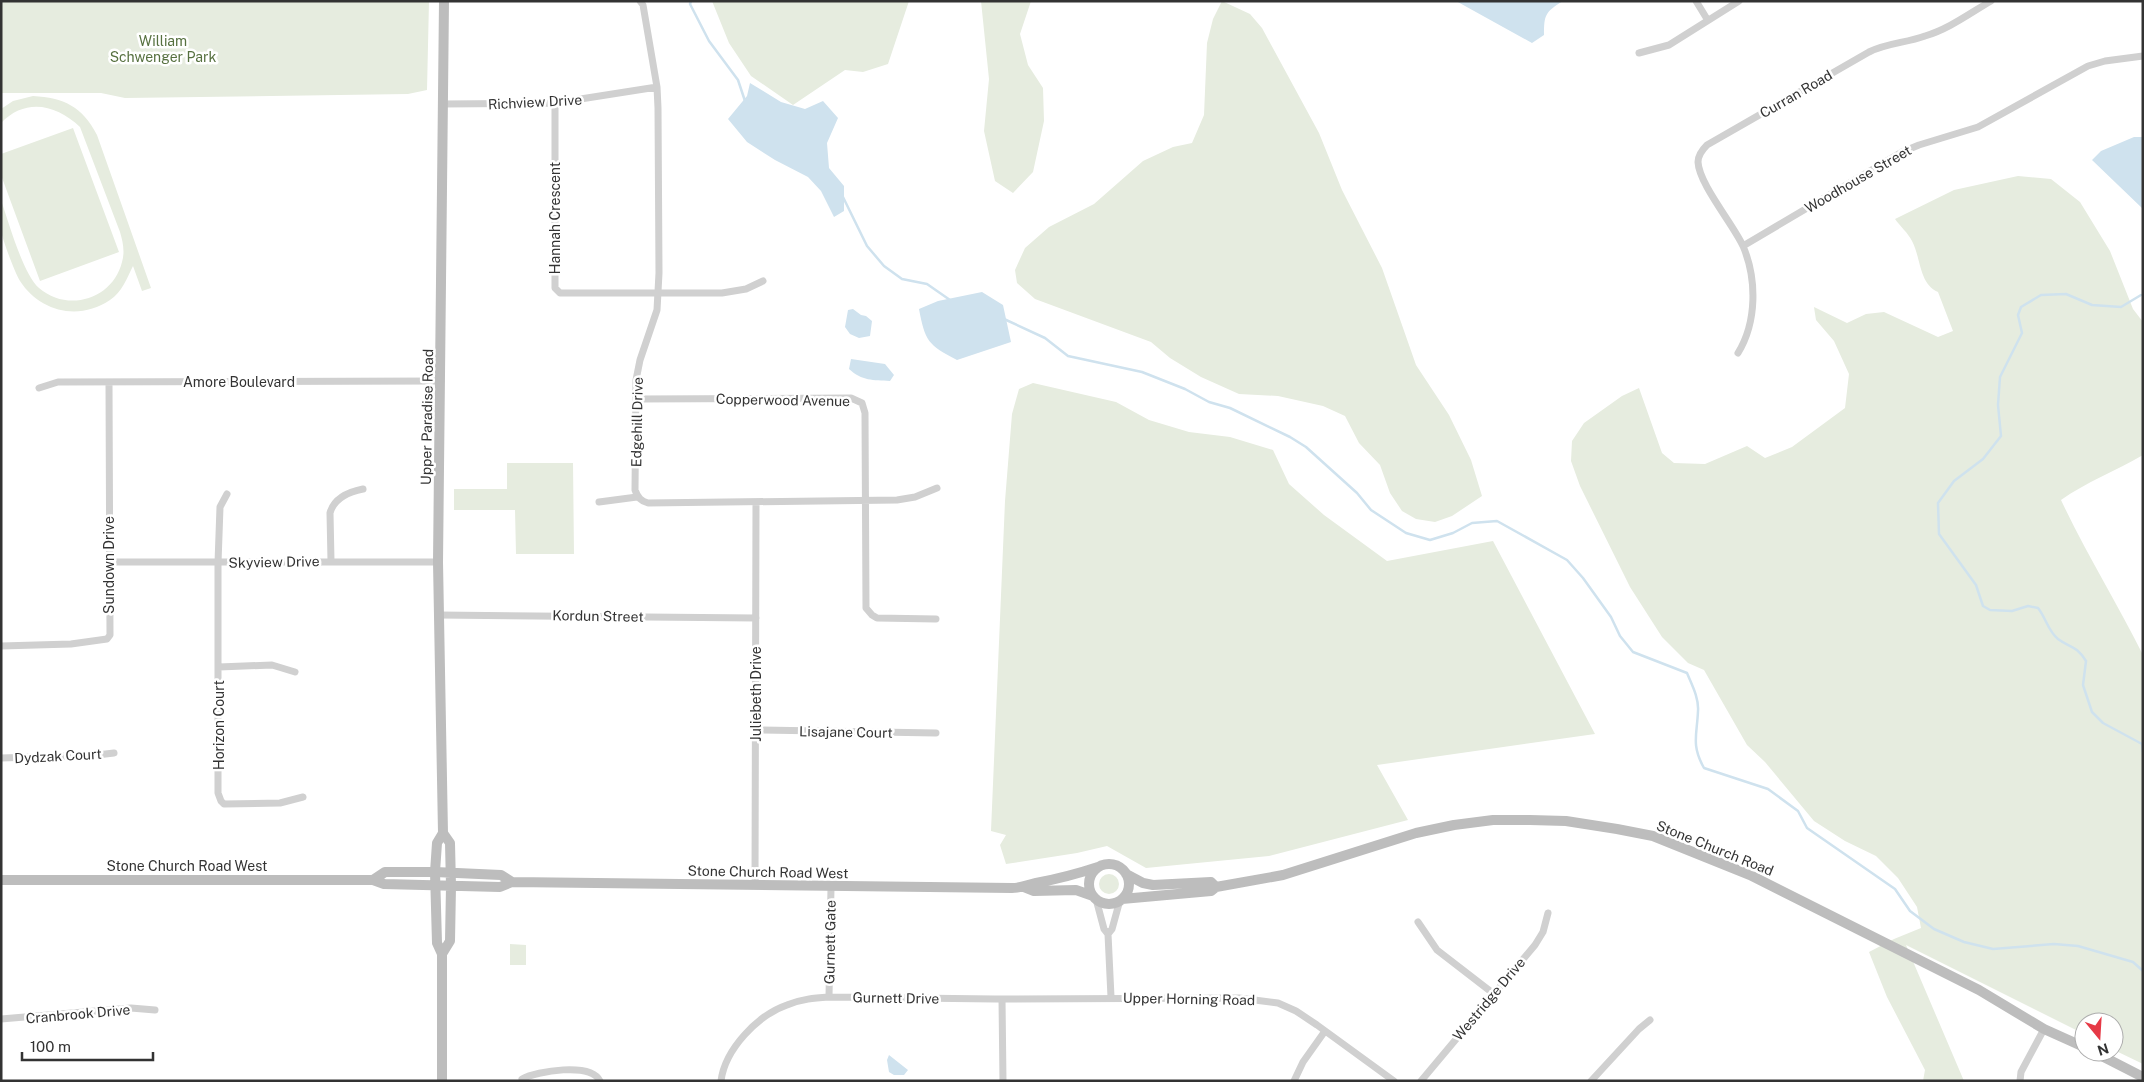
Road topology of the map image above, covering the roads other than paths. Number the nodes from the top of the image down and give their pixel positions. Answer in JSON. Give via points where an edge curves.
{"nodes":[{"id":1,"x":444,"y":1,"type":"edge"},
{"id":2,"x":640,"y":1,"type":"edge"},
{"id":3,"x":1696,"y":1,"type":"edge"},
{"id":4,"x":1739,"y":1,"type":"edge"},
{"id":5,"x":1991,"y":1,"type":"edge"},
{"id":6,"x":1707,"y":20,"type":"junction"},
{"id":7,"x":1639,"y":54,"type":"dead end"},
{"id":8,"x":2143,"y":56,"type":"edge"},
{"id":9,"x":657,"y":87,"type":"junction"},
{"id":10,"x":555,"y":103,"type":"junction"},
{"id":11,"x":442,"y":104,"type":"junction"},
{"id":12,"x":1743,"y":246,"type":"junction"},
{"id":13,"x":763,"y":282,"type":"dead end"},
{"id":14,"x":658,"y":293,"type":"junction"},
{"id":15,"x":1738,"y":353,"type":"dead end"},
{"id":16,"x":441,"y":381,"type":"junction"},
{"id":17,"x":109,"y":383,"type":"junction"},
{"id":18,"x":39,"y":388,"type":"dead end"},
{"id":19,"x":636,"y":399,"type":"junction"},
{"id":20,"x":937,"y":488,"type":"dead end"},
{"id":21,"x":363,"y":490,"type":"dead end"},
{"id":22,"x":226,"y":494,"type":"dead end"},
{"id":23,"x":638,"y":497,"type":"junction"},
{"id":24,"x":866,"y":500,"type":"junction"},
{"id":25,"x":599,"y":502,"type":"dead end"},
{"id":26,"x":756,"y":504,"type":"junction"},
{"id":27,"x":331,"y":561,"type":"junction"},
{"id":28,"x":110,"y":562,"type":"junction"},
{"id":29,"x":438,"y":562,"type":"junction"},
{"id":30,"x":218,"y":563,"type":"junction"},
{"id":31,"x":439,"y":615,"type":"junction"},
{"id":32,"x":756,"y":618,"type":"junction"},
{"id":33,"x":936,"y":619,"type":"dead end"},
{"id":34,"x":1,"y":646,"type":"edge"},
{"id":35,"x":219,"y":667,"type":"junction"},
{"id":36,"x":296,"y":672,"type":"dead end"},
{"id":37,"x":756,"y":730,"type":"junction"},
{"id":38,"x":936,"y":733,"type":"dead end"},
{"id":39,"x":114,"y":753,"type":"dead end"},
{"id":40,"x":1,"y":758,"type":"edge"},
{"id":41,"x":303,"y":797,"type":"dead end"},
{"id":42,"x":443,"y":833,"type":"junction"},
{"id":43,"x":1098,"y":867,"type":"junction"},
{"id":44,"x":435,"y":872,"type":"junction"},
{"id":45,"x":451,"y":873,"type":"junction"},
{"id":46,"x":1126,"y":874,"type":"junction"},
{"id":47,"x":1,"y":880,"type":"edge"},
{"id":48,"x":373,"y":880,"type":"junction"},
{"id":49,"x":512,"y":882,"type":"junction"},
{"id":50,"x":755,"y":885,"type":"junction"},
{"id":51,"x":435,"y":886,"type":"junction"},
{"id":52,"x":451,"y":886,"type":"junction"},
{"id":53,"x":1216,"y":886,"type":"junction"},
{"id":54,"x":830,"y":887,"type":"junction"},
{"id":55,"x":1024,"y":888,"type":"junction"},
{"id":56,"x":1095,"y":898,"type":"junction"},
{"id":57,"x":1121,"y":900,"type":"junction"},
{"id":58,"x":1548,"y":912,"type":"dead end"},
{"id":59,"x":1418,"y":922,"type":"dead end"},
{"id":60,"x":1108,"y":934,"type":"junction"},
{"id":61,"x":442,"y":954,"type":"junction"},
{"id":62,"x":1494,"y":994,"type":"junction"},
{"id":63,"x":829,"y":997,"type":"junction"},
{"id":64,"x":1111,"y":997,"type":"junction"},
{"id":65,"x":1002,"y":999,"type":"junction"},
{"id":66,"x":155,"y":1010,"type":"dead end"},
{"id":67,"x":1,"y":1019,"type":"edge"},
{"id":68,"x":1650,"y":1020,"type":"dead end"},
{"id":69,"x":2044,"y":1029,"type":"junction"},
{"id":70,"x":1325,"y":1031,"type":"junction"},
{"id":71,"x":2074,"y":1042,"type":"edge"},
{"id":72,"x":2114,"y":1062,"type":"edge"},
{"id":73,"x":2143,"y":1077,"type":"edge"},
{"id":74,"x":522,"y":1079,"type":"dead end"},
{"id":75,"x":442,"y":1081,"type":"edge"},
{"id":76,"x":600,"y":1081,"type":"edge"},
{"id":77,"x":720,"y":1081,"type":"edge"},
{"id":78,"x":1003,"y":1081,"type":"edge"},
{"id":79,"x":1294,"y":1081,"type":"edge"},
{"id":80,"x":1394,"y":1081,"type":"edge"},
{"id":81,"x":1421,"y":1081,"type":"edge"},
{"id":82,"x":1592,"y":1081,"type":"edge"},
{"id":83,"x":2020,"y":1081,"type":"edge"}],
"edges":[{"from":1,"to":11,"type":"main road","name":"Upper Paradise Road"},
{"from":2,"to":9,"type":"street","name":"Edgehill Drive"},
{"from":3,"to":6,"type":"street"},
{"from":4,"to":6,"type":"street"},
{"from":5,"to":12,"type":"street","name":"Curran Road","via":[[1936,32],[1869,52],[1707,145],[1701,151],[1699,167]]},
{"from":6,"to":7,"type":"street","via":[[1669,44]]},
{"from":8,"to":12,"type":"street","name":"Woodhouse Street","via":[[2088,66],[1978,127],[1908,148]]},
{"from":9,"to":10,"type":"street","name":"Richview Drive"},
{"from":9,"to":14,"type":"street","name":"Edgehill Drive"},
{"from":10,"to":11,"type":"street","name":"Richview Drive"},
{"from":10,"to":14,"type":"street","name":"Hannah Crescent","via":[[555,288],[560,293]]},
{"from":11,"to":16,"type":"main road","name":"Upper Paradise Road"},
{"from":12,"to":15,"type":"street","name":"Curran Road","via":[[1753,296],[1751,323]]},
{"from":13,"to":14,"type":"street","name":"Hannah Crescent","via":[[722,293]]},
{"from":14,"to":19,"type":"street","name":"Edgehill Drive","via":[[654,323],[640,360]]},
{"from":16,"to":17,"type":"street","name":"Amore Boulevard"},
{"from":16,"to":29,"type":"main road","name":"Upper Paradise Road"},
{"from":17,"to":18,"type":"street","name":"Amore Boulevard","via":[[52,383]]},
{"from":17,"to":28,"type":"street","name":"Sundown Drive"},
{"from":19,"to":23,"type":"street","name":"Edgehill Drive","via":[[635,490]]},
{"from":19,"to":24,"type":"street","name":"Copperwood Avenue","via":[[850,398],[862,403],[865,413]]},
{"from":20,"to":24,"type":"street","via":[[908,499]]},
{"from":21,"to":27,"type":"street","via":[[351,492],[332,506]]},
{"from":22,"to":30,"type":"street","name":"Horizon Court","via":[[220,506]]},
{"from":23,"to":25,"type":"street"},
{"from":23,"to":26,"type":"street","via":[[648,503]]},
{"from":24,"to":26,"type":"street"},
{"from":24,"to":33,"type":"street","via":[[867,610],[878,618]]},
{"from":26,"to":32,"type":"street","name":"Juliebeth Drive"},
{"from":27,"to":29,"type":"street","name":"Skyview Drive"},
{"from":27,"to":30,"type":"street","name":"Skyview Drive"},
{"from":28,"to":30,"type":"street","name":"Skyview Drive"},
{"from":28,"to":34,"type":"street","name":"Sundown Drive","via":[[112,630],[107,639],[71,644]]},
{"from":29,"to":31,"type":"main road","name":"Upper Paradise Road"},
{"from":30,"to":35,"type":"street","name":"Horizon Court"},
{"from":31,"to":32,"type":"street","name":"Kordun Street"},
{"from":31,"to":42,"type":"main road","name":"Upper Paradise Road"},
{"from":32,"to":37,"type":"street","name":"Juliebeth Drive"},
{"from":35,"to":36,"type":"street","via":[[272,666]]},
{"from":35,"to":41,"type":"street","name":"Horizon Court","via":[[218,793],[221,802],[280,803]]},
{"from":37,"to":38,"type":"street","name":"Lisajane Court"},
{"from":37,"to":50,"type":"street","name":"Juliebeth Drive"},
{"from":39,"to":40,"type":"street","name":"Dydzak Court"},
{"from":42,"to":44,"type":"main road","name":"Upper Paradise Road","via":[[437,843]]},
{"from":42,"to":45,"type":"main road","name":"Upper Paradise Road","via":[[450,844]]},
{"from":43,"to":46,"type":"main road","via":[[1114,864]]},
{"from":43,"to":55,"type":"main road"},
{"from":43,"to":56,"type":"main road","via":[[1089,880]]},
{"from":44,"to":45,"type":"main road","name":"Stone Church Road West"},
{"from":44,"to":48,"type":"main road","name":"Stone Church Road West","via":[[385,872]]},
{"from":44,"to":51,"type":"main road","name":"Upper Paradise Road"},
{"from":45,"to":49,"type":"main road","name":"Stone Church Road West","via":[[500,874]]},
{"from":45,"to":52,"type":"main road","name":"Upper Paradise Road"},
{"from":46,"to":53,"type":"main road","name":"Stone Church Road","via":[[1153,885],[1211,882]]},
{"from":46,"to":57,"type":"main road","via":[[1129,887]]},
{"from":47,"to":48,"type":"main road","name":"Stone Church Road West"},
{"from":48,"to":51,"type":"main road","name":"Stone Church Road West","via":[[384,884]]},
{"from":49,"to":50,"type":"main road","name":"Stone Church Road West"},
{"from":49,"to":52,"type":"main road","name":"Stone Church Road West","via":[[500,887]]},
{"from":50,"to":54,"type":"main road","name":"Stone Church Road West"},
{"from":51,"to":52,"type":"main road","name":"Stone Church Road West"},
{"from":51,"to":61,"type":"main road","name":"Upper Paradise Road","via":[[437,943]]},
{"from":52,"to":61,"type":"main road","name":"Upper Paradise Road","via":[[450,941]]},
{"from":53,"to":57,"type":"main road","name":"Stone Church Road","via":[[1211,891]]},
{"from":53,"to":69,"type":"main road","name":"Stone Church Road","via":[[1283,875],[1416,833],[1454,825],[1530,820],[1566,821],[1617,829],[1653,836],[1750,875],[1979,990]]},
{"from":54,"to":55,"type":"main road","name":"Stone Church Road West"},
{"from":54,"to":63,"type":"street","name":"Gurnett Gate"},
{"from":55,"to":56,"type":"main road","via":[[1034,891],[1076,890]]},
{"from":56,"to":57,"type":"main road","via":[[1106,904]]},
{"from":56,"to":60,"type":"street"},
{"from":57,"to":60,"type":"street"},
{"from":58,"to":62,"type":"street","name":"Westridge Drive","via":[[1543,932],[1535,945]]},
{"from":59,"to":62,"type":"street","via":[[1437,950]]},
{"from":60,"to":64,"type":"street"},
{"from":61,"to":75,"type":"main road","name":"Upper Paradise Road"},
{"from":62,"to":81,"type":"street","name":"Westridge Drive"},
{"from":63,"to":65,"type":"street","name":"Gurnett Drive"},
{"from":63,"to":77,"type":"street","name":"Gurnett Drive","via":[[806,998],[766,1016],[732,1052]]},
{"from":64,"to":65,"type":"street","name":"Gurnett Drive"},
{"from":64,"to":70,"type":"street","name":"Upper Horning Road","via":[[1239,998],[1278,1003]]},
{"from":65,"to":78,"type":"street"},
{"from":66,"to":67,"type":"street","name":"Cranbrook Drive","via":[[131,1008]]},
{"from":68,"to":82,"type":"street"},
{"from":69,"to":71,"type":"main road","name":"Stone Church Road"},
{"from":69,"to":83,"type":"street","via":[[2021,1072]]},
{"from":70,"to":79,"type":"street"},
{"from":70,"to":80,"type":"street","name":"Upper Horning Road"},
{"from":72,"to":73,"type":"main road"},
{"from":74,"to":76,"type":"street","via":[[552,1070],[588,1071]]}]}
